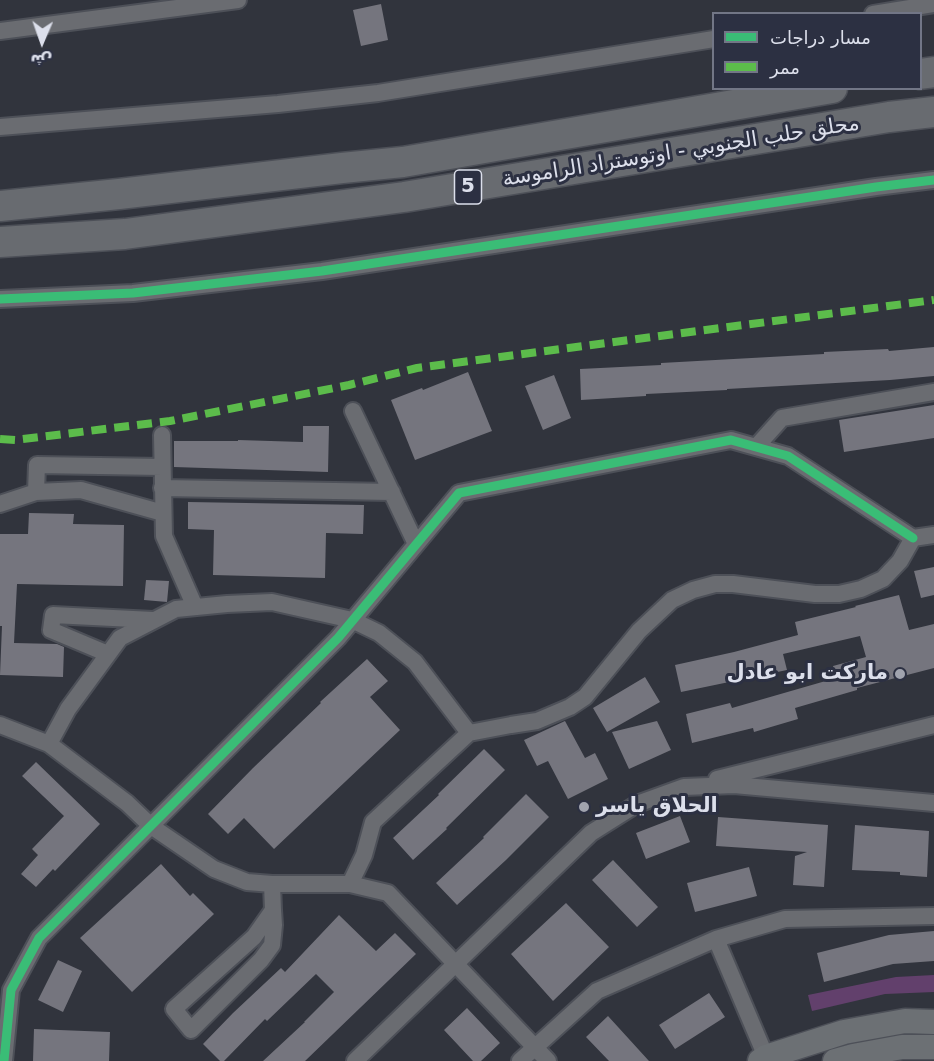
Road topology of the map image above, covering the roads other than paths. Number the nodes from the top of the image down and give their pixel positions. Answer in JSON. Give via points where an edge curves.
{"nodes":[{"id":1,"x":238,"y":0,"type":"edge"},
{"id":2,"x":934,"y":4,"type":"edge"},
{"id":3,"x":885,"y":12,"type":"edge"},
{"id":4,"x":0,"y":31,"type":"edge"},
{"id":5,"x":712,"y":39,"type":"edge"},
{"id":6,"x":820,"y":90,"type":"edge"},
{"id":7,"x":934,"y":111,"type":"edge"},
{"id":8,"x":0,"y":127,"type":"edge"},
{"id":9,"x":934,"y":180,"type":"edge"},
{"id":10,"x":0,"y":206,"type":"edge"},
{"id":11,"x":0,"y":243,"type":"edge"},
{"id":12,"x":0,"y":299,"type":"edge"},
{"id":13,"x":934,"y":392,"type":"edge"},
{"id":14,"x":354,"y":411,"type":"dead end"},
{"id":15,"x":162,"y":435,"type":"dead end"},
{"id":16,"x":756,"y":447,"type":"junction"},
{"id":17,"x":162,"y":467,"type":"junction"},
{"id":18,"x":162,"y":488,"type":"junction"},
{"id":19,"x":36,"y":492,"type":"junction"},
{"id":20,"x":392,"y":492,"type":"junction"},
{"id":21,"x":0,"y":504,"type":"edge"},
{"id":22,"x":163,"y":513,"type":"junction"},
{"id":23,"x":934,"y":535,"type":"edge"},
{"id":24,"x":914,"y":538,"type":"junction"},
{"id":25,"x":416,"y":544,"type":"junction"},
{"id":26,"x":195,"y":607,"type":"junction"},
{"id":27,"x":154,"y":620,"type":"junction"},
{"id":28,"x":352,"y":620,"type":"junction"},
{"id":29,"x":108,"y":654,"type":"junction"},
{"id":30,"x":934,"y":724,"type":"edge"},
{"id":31,"x":0,"y":725,"type":"edge"},
{"id":32,"x":469,"y":733,"type":"junction"},
{"id":33,"x":49,"y":744,"type":"junction"},
{"id":34,"x":684,"y":787,"type":"junction"},
{"id":35,"x":934,"y":803,"type":"edge"},
{"id":36,"x":151,"y":826,"type":"junction"},
{"id":37,"x":272,"y":884,"type":"junction"},
{"id":38,"x":350,"y":884,"type":"junction"},
{"id":39,"x":273,"y":910,"type":"junction"},
{"id":40,"x":934,"y":916,"type":"edge"},
{"id":41,"x":716,"y":939,"type":"junction"},
{"id":42,"x":455,"y":964,"type":"junction"},
{"id":43,"x":934,"y":1022,"type":"edge"},
{"id":44,"x":535,"y":1047,"type":"junction"},
{"id":45,"x":934,"y":1047,"type":"edge"},
{"id":46,"x":763,"y":1059,"type":"edge"},
{"id":47,"x":4,"y":1061,"type":"edge"},
{"id":48,"x":355,"y":1061,"type":"edge"},
{"id":49,"x":520,"y":1061,"type":"edge"},
{"id":50,"x":548,"y":1061,"type":"edge"},
{"id":51,"x":835,"y":1061,"type":"edge"}],
"edges":[{"from":1,"to":4,"type":"street"},
{"from":2,"to":3,"type":"street"},
{"from":5,"to":8,"type":"street","via":[[378,93]]},
{"from":6,"to":10,"type":"highway","name":"محلق حلب الجنوبي - اوتوستراد الراموسة","number":"5","via":[[403,162]]},
{"from":7,"to":11,"type":"highway","name":"محلق حلب الجنوبي - اوتوستراد الراموسة","number":"5","via":[[404,197],[125,234]]},
{"from":9,"to":12,"type":"street","via":[[322,271],[134,293]]},
{"from":13,"to":16,"type":"street","via":[[783,418]]},
{"from":14,"to":20,"type":"street"},
{"from":15,"to":17,"type":"street"},
{"from":16,"to":24,"type":"street","via":[[788,456]]},
{"from":16,"to":25,"type":"street","via":[[731,440],[459,493]]},
{"from":17,"to":18,"type":"street"},
{"from":17,"to":19,"type":"street","via":[[37,465]]},
{"from":18,"to":20,"type":"street"},
{"from":18,"to":22,"type":"street"},
{"from":19,"to":21,"type":"street"},
{"from":19,"to":22,"type":"street","via":[[81,490]]},
{"from":20,"to":25,"type":"street"},
{"from":22,"to":26,"type":"street","via":[[164,536]]},
{"from":23,"to":24,"type":"street"},
{"from":24,"to":32,"type":"street","via":[[883,579],[861,589],[815,594],[714,584],[693,590],[672,600],[639,631],[585,697],[570,707],[537,721]]},
{"from":25,"to":28,"type":"street"},
{"from":26,"to":27,"type":"street","via":[[176,609]]},
{"from":26,"to":28,"type":"street","via":[[272,602]]},
{"from":27,"to":29,"type":"street","via":[[120,638]]},
{"from":27,"to":29,"type":"street","via":[[53,615],[51,630]]},
{"from":28,"to":32,"type":"street","via":[[379,633],[415,662]]},
{"from":28,"to":36,"type":"street"},
{"from":29,"to":33,"type":"street","via":[[68,709]]},
{"from":30,"to":34,"type":"street"},
{"from":31,"to":33,"type":"street"},
{"from":32,"to":38,"type":"street","via":[[373,822],[364,855]]},
{"from":33,"to":36,"type":"street"},
{"from":34,"to":35,"type":"street","via":[[734,785]]},
{"from":34,"to":42,"type":"street","via":[[637,804],[591,833]]},
{"from":36,"to":37,"type":"street","via":[[213,869],[247,882]]},
{"from":36,"to":47,"type":"street","via":[[39,938],[11,990]]},
{"from":37,"to":38,"type":"street"},
{"from":37,"to":39,"type":"street"},
{"from":38,"to":42,"type":"street","via":[[388,893]]},
{"from":39,"to":39,"type":"street","via":[[272,945],[191,1030],[174,1009],[254,938]]},
{"from":40,"to":41,"type":"street","via":[[785,919]]},
{"from":41,"to":44,"type":"street","via":[[597,991]]},
{"from":41,"to":46,"type":"street"},
{"from":42,"to":44,"type":"street"},
{"from":42,"to":48,"type":"street"},
{"from":43,"to":46,"type":"street","via":[[904,1021],[844,1032]]},
{"from":44,"to":49,"type":"street"},
{"from":44,"to":50,"type":"street"},
{"from":45,"to":51,"type":"street","via":[[902,1047]]}]}
